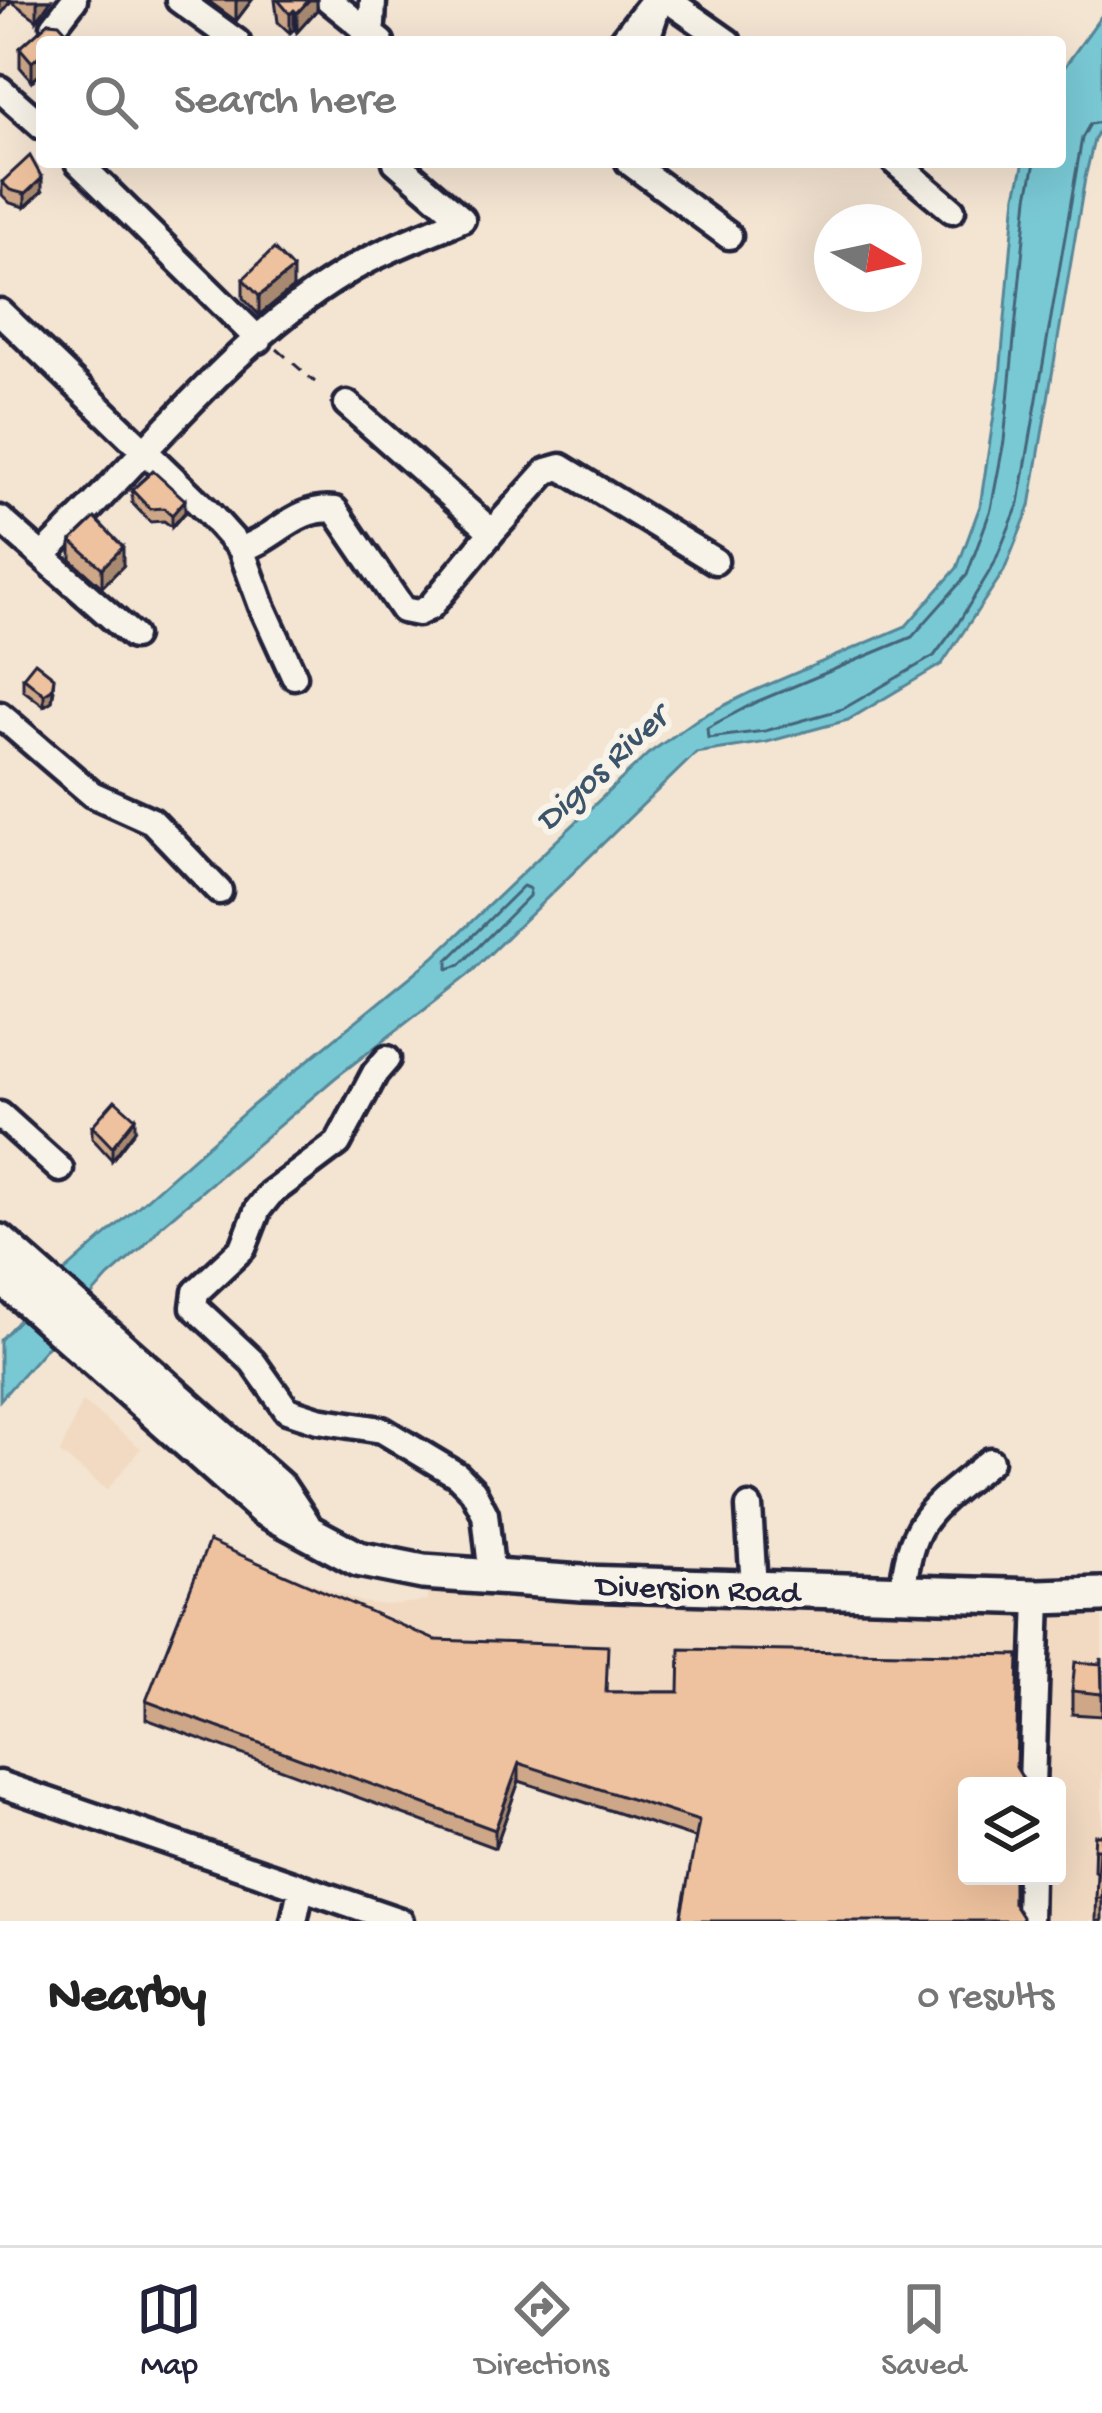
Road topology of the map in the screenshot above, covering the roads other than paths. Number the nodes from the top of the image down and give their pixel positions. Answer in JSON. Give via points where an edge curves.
{"nodes":[{"id":1,"x":74,"y":0,"type":"edge"},
{"id":2,"x":179,"y":0,"type":"edge"},
{"id":3,"x":329,"y":0,"type":"edge"},
{"id":4,"x":373,"y":0,"type":"edge"},
{"id":5,"x":656,"y":0,"type":"edge"},
{"id":6,"x":668,"y":0,"type":"edge"},
{"id":7,"x":54,"y":26,"type":"edge"},
{"id":8,"x":230,"y":36,"type":"edge"},
{"id":9,"x":367,"y":36,"type":"edge"},
{"id":10,"x":370,"y":36,"type":"edge"},
{"id":11,"x":626,"y":36,"type":"edge"},
{"id":12,"x":647,"y":36,"type":"edge"},
{"id":13,"x":719,"y":36,"type":"edge"},
{"id":14,"x":0,"y":89,"type":"edge"},
{"id":15,"x":36,"y":121,"type":"edge"},
{"id":16,"x":84,"y":168,"type":"edge"},
{"id":17,"x":403,"y":168,"type":"edge"},
{"id":18,"x":637,"y":168,"type":"edge"},
{"id":19,"x":902,"y":168,"type":"edge"},
{"id":20,"x":952,"y":210,"type":"dead end"},
{"id":21,"x":729,"y":236,"type":"dead end"},
{"id":22,"x":0,"y":312,"type":"edge"},
{"id":23,"x":260,"y":340,"type":"junction"},
{"id":24,"x":347,"y":404,"type":"dead end"},
{"id":25,"x":144,"y":452,"type":"junction"},
{"id":26,"x":0,"y":519,"type":"edge"},
{"id":27,"x":492,"y":532,"type":"junction"},
{"id":28,"x":241,"y":549,"type":"junction"},
{"id":29,"x":43,"y":555,"type":"junction"},
{"id":30,"x":715,"y":561,"type":"dead end"},
{"id":31,"x":133,"y":636,"type":"dead end"},
{"id":32,"x":295,"y":676,"type":"dead end"},
{"id":33,"x":0,"y":715,"type":"edge"},
{"id":34,"x":219,"y":891,"type":"dead end"},
{"id":35,"x":387,"y":1059,"type":"dead end"},
{"id":36,"x":0,"y":1114,"type":"edge"},
{"id":37,"x":60,"y":1169,"type":"dead end"},
{"id":38,"x":0,"y":1242,"type":"edge"},
{"id":39,"x":21,"y":1282,"type":"edge"},
{"id":40,"x":990,"y":1461,"type":"dead end"},
{"id":41,"x":749,"y":1507,"type":"dead end"},
{"id":42,"x":491,"y":1577,"type":"junction"},
{"id":43,"x":754,"y":1588,"type":"junction"},
{"id":44,"x":903,"y":1592,"type":"junction"},
{"id":45,"x":1038,"y":1597,"type":"junction"},
{"id":46,"x":1101,"y":1597,"type":"edge"},
{"id":47,"x":1032,"y":1777,"type":"edge"},
{"id":48,"x":0,"y":1784,"type":"edge"},
{"id":49,"x":1030,"y":1885,"type":"edge"},
{"id":50,"x":302,"y":1889,"type":"junction"},
{"id":51,"x":294,"y":1921,"type":"edge"},
{"id":52,"x":400,"y":1921,"type":"edge"},
{"id":53,"x":1029,"y":1921,"type":"edge"}],
"edges":[{"from":1,"to":7,"type":"street"},
{"from":2,"to":8,"type":"street"},
{"from":3,"to":9,"type":"street"},
{"from":4,"to":10,"type":"street"},
{"from":5,"to":11,"type":"street"},
{"from":5,"to":12,"type":"street"},
{"from":6,"to":13,"type":"street"},
{"from":14,"to":15,"type":"street"},
{"from":16,"to":23,"type":"street"},
{"from":17,"to":23,"type":"street","via":[[462,219],[346,273]]},
{"from":18,"to":21,"type":"street"},
{"from":19,"to":20,"type":"street"},
{"from":22,"to":25,"type":"street"},
{"from":23,"to":25,"type":"street"},
{"from":24,"to":27,"type":"street"},
{"from":25,"to":28,"type":"street"},
{"from":25,"to":29,"type":"street"},
{"from":26,"to":29,"type":"street"},
{"from":27,"to":28,"type":"street","via":[[418,613],[403,610],[335,510],[308,509]]},
{"from":27,"to":30,"type":"street","via":[[547,471],[561,467]]},
{"from":28,"to":32,"type":"street"},
{"from":29,"to":31,"type":"street"},
{"from":33,"to":34,"type":"street","via":[[92,794],[152,820]]},
{"from":35,"to":42,"type":"street","via":[[338,1143],[270,1194],[243,1248],[196,1292],[194,1307],[253,1362],[286,1410],[394,1435],[457,1475],[484,1514]]},
{"from":36,"to":37,"type":"street"},
{"from":38,"to":39,"type":"highway","name":"Diversion Road"},
{"from":39,"to":42,"type":"highway","name":"Diversion Road","via":[[279,1489],[307,1531],[382,1566]]},
{"from":40,"to":44,"type":"street","via":[[925,1515],[906,1555]]},
{"from":41,"to":43,"type":"street"},
{"from":42,"to":43,"type":"highway","name":"Diversion Road"},
{"from":43,"to":44,"type":"highway","name":"Diversion Road"},
{"from":44,"to":45,"type":"highway","name":"Diversion Road"},
{"from":45,"to":46,"type":"highway","name":"Diversion Road"},
{"from":45,"to":47,"type":"street"},
{"from":48,"to":50,"type":"street"},
{"from":49,"to":53,"type":"street"},
{"from":50,"to":51,"type":"street"},
{"from":50,"to":52,"type":"street"}]}
